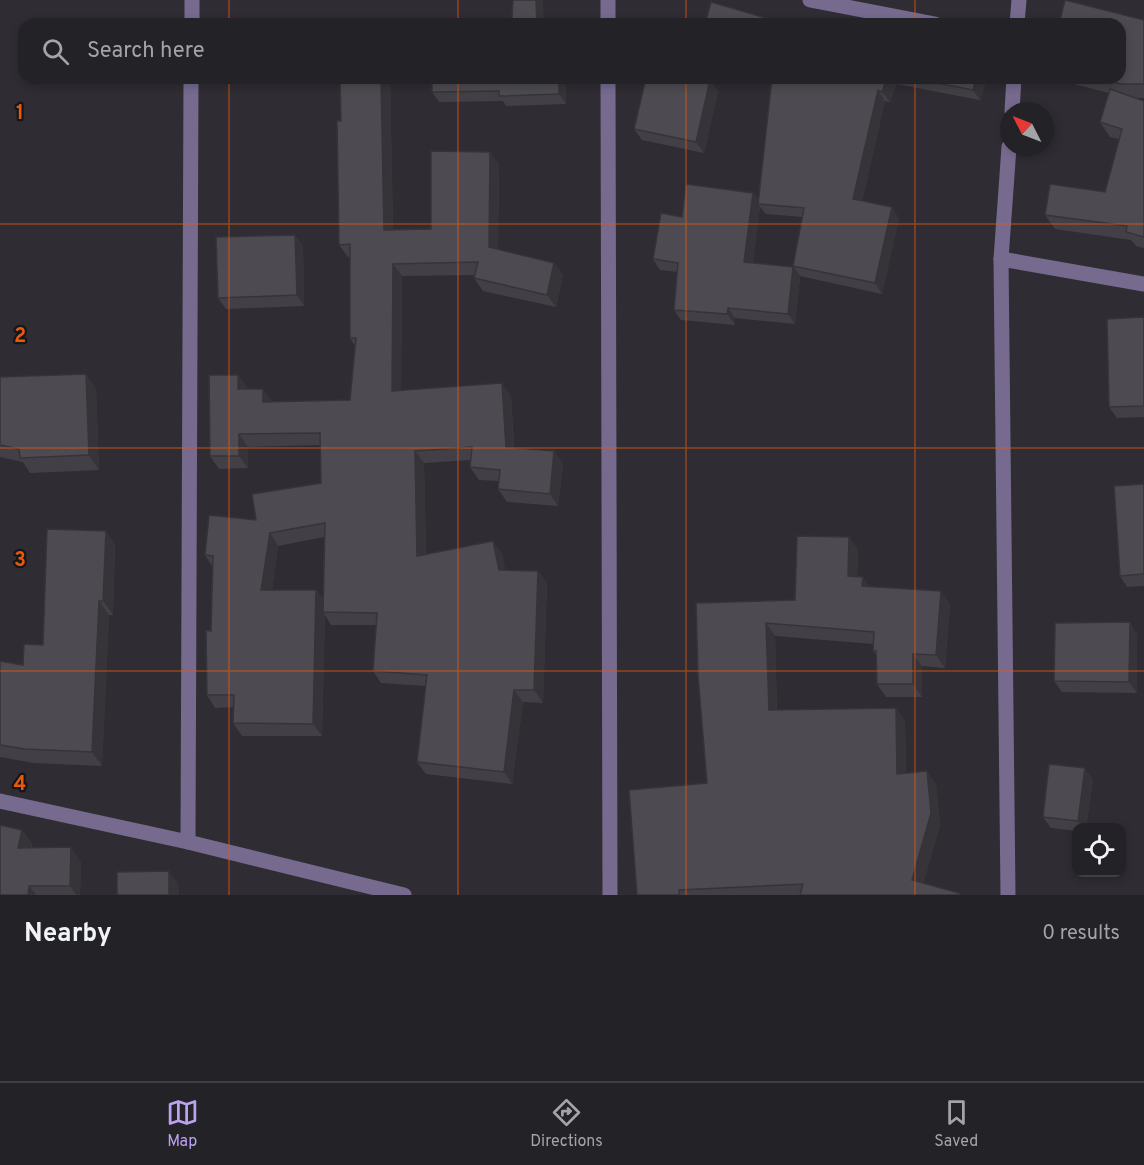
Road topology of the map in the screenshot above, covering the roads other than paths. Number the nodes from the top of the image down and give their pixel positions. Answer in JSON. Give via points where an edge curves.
{"nodes":[{"id":1,"x":192,"y":0,"type":"edge"},
{"id":2,"x":608,"y":0,"type":"edge"},
{"id":3,"x":810,"y":0,"type":"edge"},
{"id":4,"x":1019,"y":0,"type":"edge"},
{"id":5,"x":192,"y":18,"type":"edge"},
{"id":6,"x":608,"y":18,"type":"edge"},
{"id":7,"x":904,"y":18,"type":"edge"},
{"id":8,"x":1018,"y":18,"type":"edge"},
{"id":9,"x":191,"y":84,"type":"edge"},
{"id":10,"x":608,"y":84,"type":"edge"},
{"id":11,"x":1013,"y":84,"type":"edge"},
{"id":12,"x":1012,"y":102,"type":"edge"},
{"id":13,"x":1008,"y":156,"type":"edge"},
{"id":14,"x":1001,"y":259,"type":"junction"},
{"id":15,"x":1144,"y":284,"type":"edge"},
{"id":16,"x":0,"y":801,"type":"edge"},
{"id":17,"x":188,"y":842,"type":"junction"},
{"id":18,"x":404,"y":895,"type":"edge"},
{"id":19,"x":610,"y":895,"type":"edge"},
{"id":20,"x":1008,"y":895,"type":"edge"}],
"edges":[{"from":1,"to":5,"type":"street"},
{"from":2,"to":6,"type":"street"},
{"from":3,"to":7,"type":"street"},
{"from":4,"to":8,"type":"street"},
{"from":9,"to":17,"type":"street"},
{"from":10,"to":19,"type":"street"},
{"from":11,"to":12,"type":"street"},
{"from":13,"to":14,"type":"street"},
{"from":14,"to":15,"type":"street"},
{"from":14,"to":20,"type":"street"},
{"from":16,"to":17,"type":"street"},
{"from":17,"to":18,"type":"street"}]}
